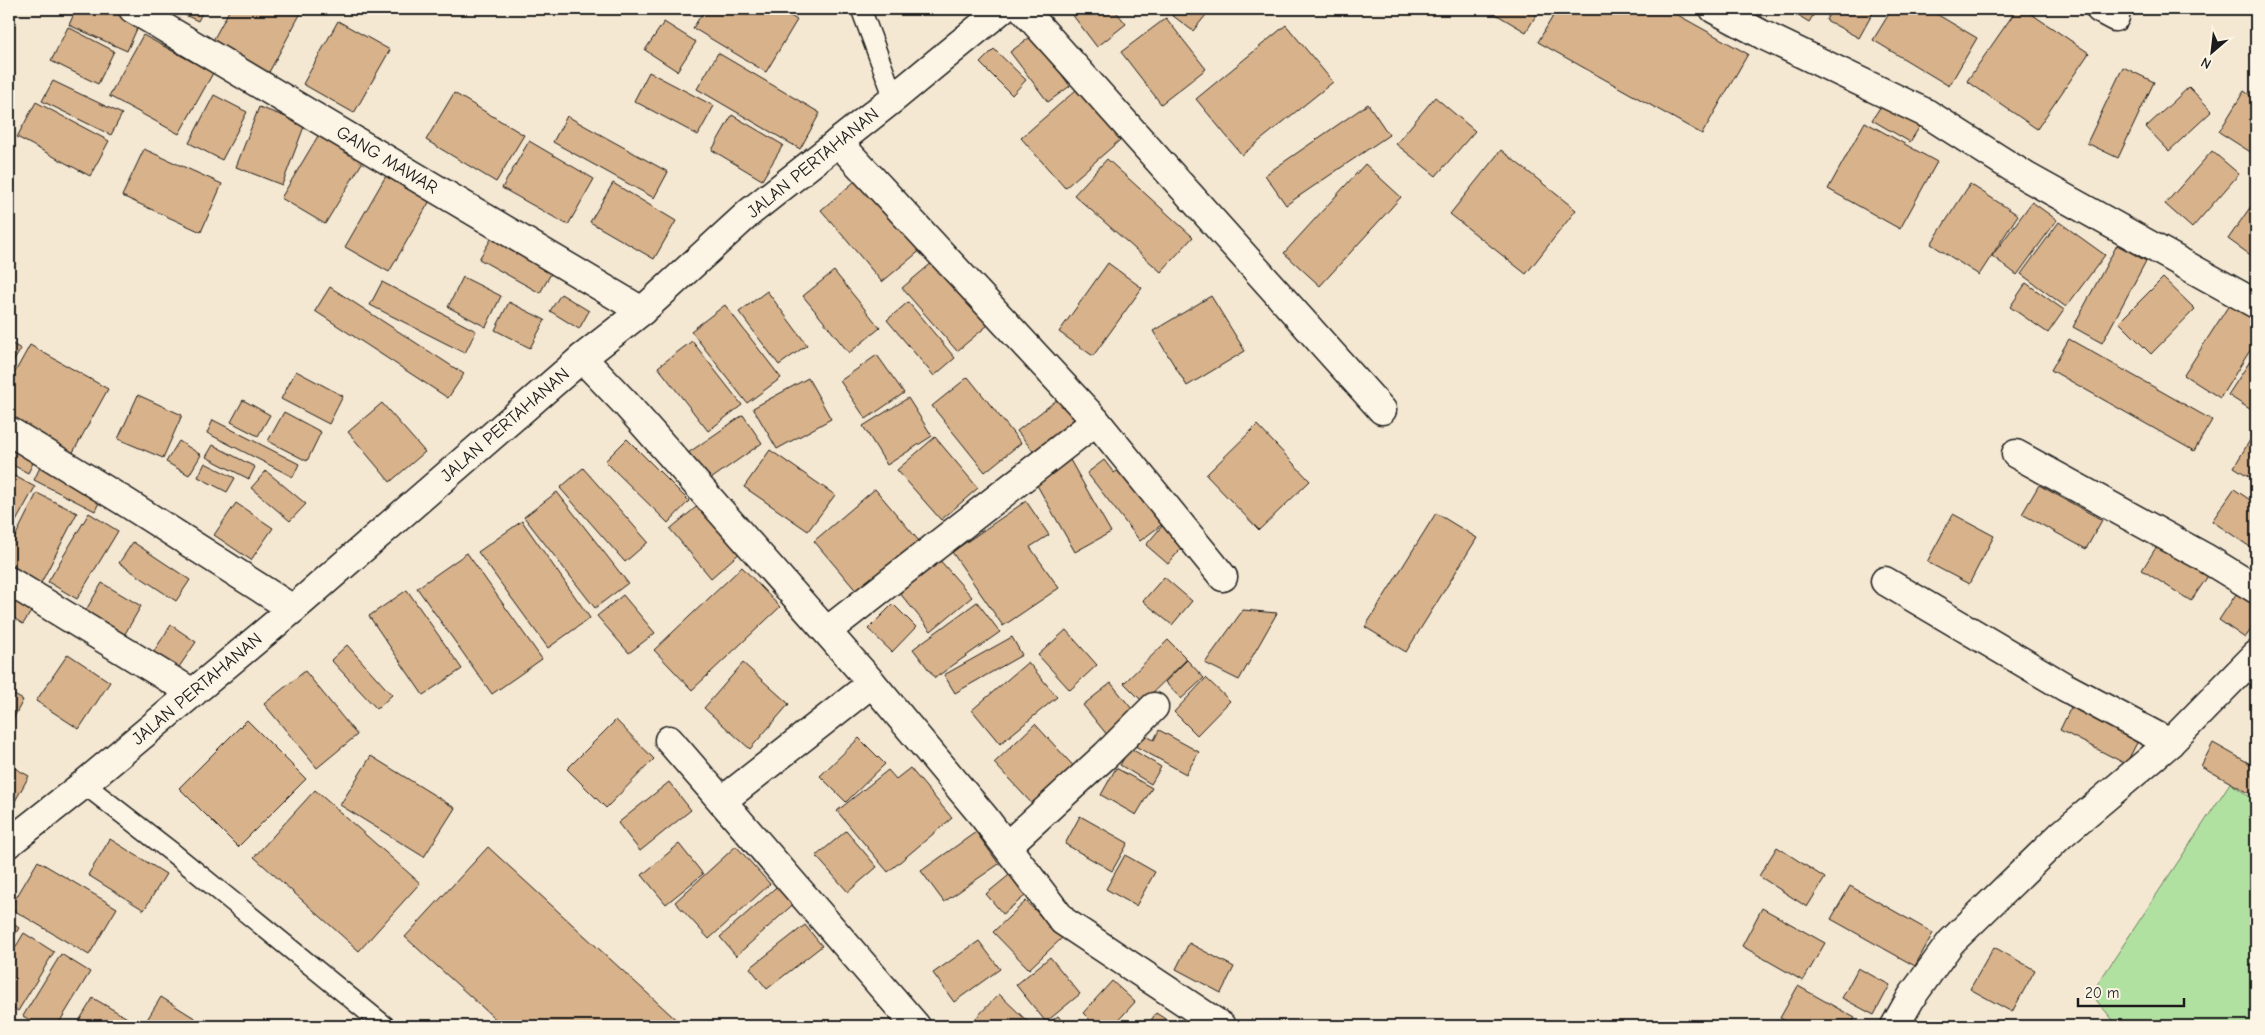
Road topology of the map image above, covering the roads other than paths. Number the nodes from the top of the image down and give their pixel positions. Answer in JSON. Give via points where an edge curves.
{"nodes":[{"id":1,"x":132,"y":9,"type":"edge"},
{"id":2,"x":862,"y":9,"type":"edge"},
{"id":3,"x":1002,"y":9,"type":"edge"},
{"id":4,"x":1024,"y":9,"type":"edge"},
{"id":5,"x":1714,"y":9,"type":"edge"},
{"id":6,"x":894,"y":98,"type":"junction"},
{"id":7,"x":838,"y":142,"type":"junction"},
{"id":8,"x":2256,"y":304,"type":"edge"},
{"id":9,"x":642,"y":311,"type":"junction"},
{"id":10,"x":582,"y":358,"type":"junction"},
{"id":11,"x":1382,"y":410,"type":"dead end"},
{"id":12,"x":1096,"y":421,"type":"junction"},
{"id":13,"x":9,"y":431,"type":"edge"},
{"id":14,"x":2016,"y":454,"type":"dead end"},
{"id":15,"x":1223,"y":577,"type":"dead end"},
{"id":16,"x":9,"y":580,"type":"edge"},
{"id":17,"x":1885,"y":580,"type":"dead end"},
{"id":18,"x":2256,"y":588,"type":"edge"},
{"id":19,"x":293,"y":609,"type":"junction"},
{"id":20,"x":827,"y":631,"type":"junction"},
{"id":21,"x":2256,"y":655,"type":"edge"},
{"id":22,"x":872,"y":683,"type":"junction"},
{"id":23,"x":193,"y":692,"type":"junction"},
{"id":24,"x":1154,"y":707,"type":"dead end"},
{"id":25,"x":669,"y":740,"type":"dead end"},
{"id":26,"x":2170,"y":743,"type":"junction"},
{"id":27,"x":84,"y":784,"type":"junction"},
{"id":28,"x":722,"y":801,"type":"junction"},
{"id":29,"x":9,"y":843,"type":"edge"},
{"id":30,"x":1007,"y":846,"type":"junction"},
{"id":31,"x":385,"y":1026,"type":"edge"},
{"id":32,"x":916,"y":1026,"type":"edge"},
{"id":33,"x":1220,"y":1026,"type":"edge"},
{"id":34,"x":1895,"y":1026,"type":"edge"}],
"edges":[{"from":1,"to":9,"type":"street","name":"GANG MAWAR"},
{"from":2,"to":6,"type":"lane"},
{"from":3,"to":6,"type":"street","name":"JALAN PERTAHANAN"},
{"from":4,"to":11,"type":"street"},
{"from":5,"to":8,"type":"street","via":[[1928,114],[2027,177]]},
{"from":6,"to":7,"type":"street","name":"JALAN PERTAHANAN"},
{"from":7,"to":9,"type":"street","name":"JALAN PERTAHANAN","via":[[750,212]]},
{"from":7,"to":12,"type":"street"},
{"from":9,"to":10,"type":"street","name":"JALAN PERTAHANAN"},
{"from":10,"to":19,"type":"street","name":"JALAN PERTAHANAN"},
{"from":10,"to":20,"type":"street"},
{"from":12,"to":15,"type":"street"},
{"from":12,"to":20,"type":"street"},
{"from":13,"to":19,"type":"street"},
{"from":14,"to":18,"type":"street"},
{"from":16,"to":23,"type":"street"},
{"from":17,"to":26,"type":"street","via":[[2065,688]]},
{"from":19,"to":23,"type":"street","name":"JALAN PERTAHANAN"},
{"from":20,"to":22,"type":"street"},
{"from":21,"to":26,"type":"street"},
{"from":22,"to":28,"type":"street"},
{"from":22,"to":30,"type":"street"},
{"from":23,"to":27,"type":"street","name":"JALAN PERTAHANAN"},
{"from":24,"to":30,"type":"street"},
{"from":25,"to":28,"type":"street"},
{"from":26,"to":34,"type":"street","via":[[2061,835],[1951,942]]},
{"from":27,"to":29,"type":"street","name":"JALAN PERTAHANAN"},
{"from":27,"to":31,"type":"lane","via":[[173,852]]},
{"from":28,"to":32,"type":"street"},
{"from":30,"to":33,"type":"street","via":[[1063,921]]}]}
